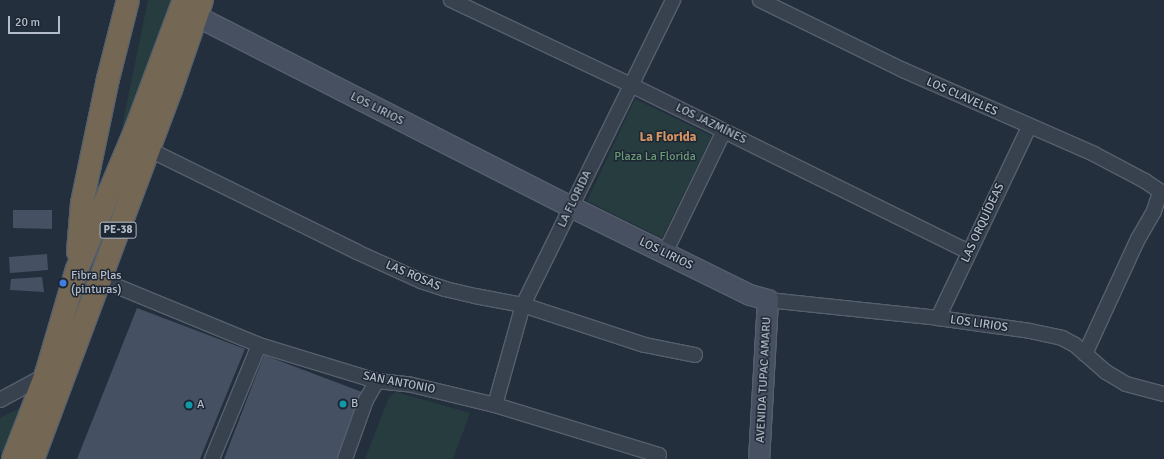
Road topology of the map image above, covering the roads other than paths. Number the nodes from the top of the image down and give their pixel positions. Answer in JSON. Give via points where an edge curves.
{"nodes":[{"id":1,"x":128,"y":0,"type":"edge"},
{"id":2,"x":216,"y":0,"type":"edge"},
{"id":3,"x":451,"y":0,"type":"edge"},
{"id":4,"x":673,"y":0,"type":"edge"},
{"id":5,"x":760,"y":0,"type":"edge"},
{"id":6,"x":194,"y":5,"type":"edge"},
{"id":7,"x":631,"y":85,"type":"junction"},
{"id":8,"x":1029,"y":127,"type":"junction"},
{"id":9,"x":724,"y":131,"type":"junction"},
{"id":10,"x":148,"y":149,"type":"junction"},
{"id":11,"x":1162,"y":193,"type":"edge"},
{"id":12,"x":571,"y":207,"type":"junction"},
{"id":13,"x":969,"y":252,"type":"junction"},
{"id":14,"x":665,"y":253,"type":"junction"},
{"id":15,"x":77,"y":269,"type":"junction"},
{"id":16,"x":99,"y":279,"type":"junction"},
{"id":17,"x":768,"y":300,"type":"junction"},
{"id":18,"x":523,"y":305,"type":"junction"},
{"id":19,"x":938,"y":318,"type":"junction"},
{"id":20,"x":259,"y":345,"type":"junction"},
{"id":21,"x":1085,"y":354,"type":"junction"},
{"id":22,"x":695,"y":355,"type":"dead end"},
{"id":23,"x":46,"y":374,"type":"junction"},
{"id":24,"x":378,"y":381,"type":"junction"},
{"id":25,"x":1164,"y":394,"type":"edge"},
{"id":26,"x":0,"y":400,"type":"edge"},
{"id":27,"x":495,"y":406,"type":"junction"},
{"id":28,"x":658,"y":457,"type":"edge"},
{"id":29,"x":13,"y":459,"type":"edge"},
{"id":30,"x":33,"y":459,"type":"edge"},
{"id":31,"x":212,"y":459,"type":"edge"},
{"id":32,"x":345,"y":459,"type":"edge"},
{"id":33,"x":759,"y":459,"type":"edge"}],
"edges":[{"from":1,"to":15,"type":"highway","via":[[108,79],[82,204]]},
{"from":2,"to":6,"type":"highway"},
{"from":3,"to":7,"type":"street","name":"LOS JAZMÍNES"},
{"from":4,"to":7,"type":"street","name":"LA FLORIDA"},
{"from":5,"to":8,"type":"street","name":"LOS CLAVELES","via":[[903,70]]},
{"from":6,"to":10,"type":"highway","number":"PE-38"},
{"from":6,"to":12,"type":"street","name":"LOS LIRIOS"},
{"from":6,"to":15,"type":"highway","number":"PE-38","via":[[135,132]]},
{"from":7,"to":9,"type":"street","name":"LOS JAZMÍNES"},
{"from":7,"to":12,"type":"street","name":"LA FLORIDA"},
{"from":8,"to":11,"type":"street","name":"LOS CLAVELES","via":[[1094,154]]},
{"from":8,"to":13,"type":"street","name":"LAS ORQUÍDEAS"},
{"from":9,"to":13,"type":"street","name":"LOS JAZMÍNES"},
{"from":9,"to":14,"type":"street"},
{"from":10,"to":16,"type":"highway","number":"PE-38"},
{"from":10,"to":18,"type":"street","name":"LAS ROSAS","via":[[421,281],[445,290]]},
{"from":11,"to":21,"type":"street"},
{"from":12,"to":14,"type":"street","name":"LOS LIRIOS"},
{"from":12,"to":18,"type":"street","name":"LA FLORIDA"},
{"from":13,"to":19,"type":"street","name":"LAS ORQUÍDEAS"},
{"from":14,"to":17,"type":"street","name":"LOS LIRIOS","via":[[750,295]]},
{"from":15,"to":23,"type":"highway","number":"PE-38"},
{"from":16,"to":20,"type":"street","name":"SAN ANTONIO"},
{"from":16,"to":30,"type":"highway","number":"PE-38"},
{"from":17,"to":19,"type":"street","name":"LOS LIRIOS"},
{"from":17,"to":33,"type":"street","name":"AVENIDA TUPAC AMARU"},
{"from":18,"to":22,"type":"street","name":"LAS ROSAS","via":[[645,345]]},
{"from":18,"to":27,"type":"street","name":"LA FLORIDA"},
{"from":19,"to":21,"type":"street","name":"LOS LIRIOS","via":[[1062,338],[1075,344]]},
{"from":20,"to":24,"type":"street","name":"SAN ANTONIO"},
{"from":20,"to":31,"type":"street"},
{"from":21,"to":25,"type":"street","name":"LOS LIRIOS","via":[[1106,372],[1126,384]]},
{"from":23,"to":26,"type":"street"},
{"from":23,"to":29,"type":"highway","number":"PE-38"},
{"from":24,"to":27,"type":"street","name":"SAN ANTONIO","via":[[408,384]]},
{"from":24,"to":32,"type":"street","via":[[366,400]]},
{"from":27,"to":28,"type":"street","name":"SAN ANTONIO"}]}
